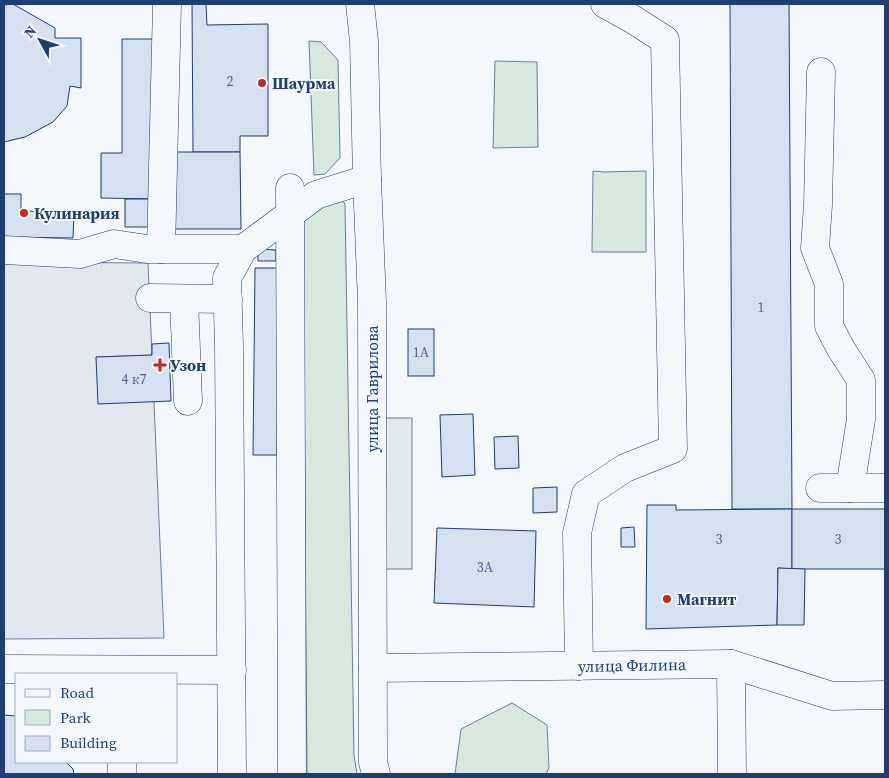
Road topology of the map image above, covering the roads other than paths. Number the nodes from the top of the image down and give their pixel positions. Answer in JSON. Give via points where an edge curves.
{"nodes":[{"id":1,"x":167,"y":4,"type":"edge"},
{"id":2,"x":360,"y":4,"type":"edge"},
{"id":3,"x":605,"y":4,"type":"edge"},
{"id":4,"x":821,"y":72,"type":"dead end"},
{"id":5,"x":367,"y":179,"type":"junction"},
{"id":6,"x":290,"y":188,"type":"dead end"},
{"id":7,"x":291,"y":215,"type":"junction"},
{"id":8,"x":161,"y":249,"type":"junction"},
{"id":9,"x":243,"y":249,"type":"junction"},
{"id":10,"x":4,"y":250,"type":"edge"},
{"id":11,"x":150,"y":298,"type":"dead end"},
{"id":12,"x":228,"y":298,"type":"junction"},
{"id":13,"x":184,"y":299,"type":"junction"},
{"id":14,"x":188,"y":401,"type":"dead end"},
{"id":15,"x":820,"y":488,"type":"dead end"},
{"id":16,"x":850,"y":488,"type":"junction"},
{"id":17,"x":885,"y":488,"type":"edge"},
{"id":18,"x":731,"y":664,"type":"junction"},
{"id":19,"x":580,"y":666,"type":"junction"},
{"id":20,"x":373,"y":668,"type":"junction"},
{"id":21,"x":4,"y":669,"type":"edge"},
{"id":22,"x":232,"y":670,"type":"junction"},
{"id":23,"x":122,"y":672,"type":"edge"},
{"id":24,"x":885,"y":695,"type":"edge"},
{"id":25,"x":232,"y":774,"type":"edge"},
{"id":26,"x":292,"y":774,"type":"edge"},
{"id":27,"x":376,"y":774,"type":"edge"},
{"id":28,"x":732,"y":774,"type":"edge"}],
"edges":[{"from":1,"to":8,"type":"street"},
{"from":2,"to":5,"type":"street","name":"улица Гаврилова","via":[[364,41]]},
{"from":3,"to":19,"type":"street","via":[[665,40],[672,449],[625,468],[586,494],[577,533]]},
{"from":4,"to":16,"type":"street","via":[[815,248],[828,284],[829,326],[861,380],[861,419]]},
{"from":5,"to":7,"type":"street","via":[[316,195]]},
{"from":5,"to":20,"type":"street","name":"улица Гаврилова","via":[[372,302]]},
{"from":6,"to":7,"type":"street"},
{"from":7,"to":9,"type":"street"},
{"from":7,"to":26,"type":"street"},
{"from":8,"to":9,"type":"street"},
{"from":8,"to":10,"type":"street","via":[[114,244],[80,254]]},
{"from":9,"to":12,"type":"street","via":[[227,278]]},
{"from":11,"to":13,"type":"street"},
{"from":12,"to":13,"type":"street"},
{"from":12,"to":22,"type":"street"},
{"from":13,"to":14,"type":"street"},
{"from":15,"to":16,"type":"street"},
{"from":16,"to":17,"type":"street"},
{"from":18,"to":19,"type":"street","name":"улица Филина"},
{"from":18,"to":24,"type":"street","name":"улица Филина","via":[[832,696]]},
{"from":18,"to":28,"type":"street"},
{"from":19,"to":20,"type":"street","name":"улица Филина"},
{"from":20,"to":27,"type":"street","name":"улица Гаврилова","via":[[373,762]]},
{"from":21,"to":23,"type":"street"},
{"from":22,"to":23,"type":"street"},
{"from":22,"to":25,"type":"street"}]}
